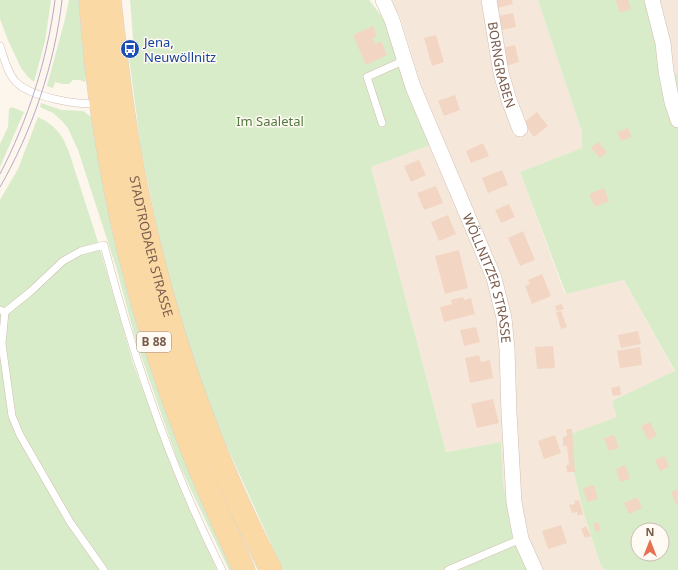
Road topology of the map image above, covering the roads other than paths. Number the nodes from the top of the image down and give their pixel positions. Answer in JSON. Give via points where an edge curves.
{"nodes":[{"id":1,"x":90,"y":0,"type":"edge"},
{"id":2,"x":110,"y":0,"type":"edge"},
{"id":3,"x":383,"y":0,"type":"edge"},
{"id":4,"x":489,"y":0,"type":"edge"},
{"id":5,"x":652,"y":0,"type":"edge"},
{"id":6,"x":0,"y":46,"type":"edge"},
{"id":7,"x":405,"y":60,"type":"junction"},
{"id":8,"x":111,"y":102,"type":"junction"},
{"id":9,"x":678,"y":120,"type":"edge"},
{"id":10,"x":382,"y":123,"type":"dead end"},
{"id":11,"x":520,"y":129,"type":"dead end"},
{"id":12,"x":2,"y":311,"type":"edge"},
{"id":13,"x":522,"y":539,"type":"junction"},
{"id":14,"x":104,"y":570,"type":"edge"},
{"id":15,"x":222,"y":570,"type":"edge"},
{"id":16,"x":244,"y":570,"type":"edge"},
{"id":17,"x":271,"y":570,"type":"edge"},
{"id":18,"x":448,"y":570,"type":"edge"},
{"id":19,"x":535,"y":570,"type":"edge"}],
"edges":[{"from":1,"to":8,"type":"main road","name":"STADTRODAER STRASSE","number":"B 88"},
{"from":2,"to":8,"type":"main road","name":"STADTRODAER STRASSE","number":"B 88"},
{"from":3,"to":7,"type":"street","name":"WÖLLNITZER STRASSE"},
{"from":4,"to":11,"type":"street","name":"BORNGRABEN","via":[[501,73]]},
{"from":5,"to":9,"type":"street","via":[[663,43],[672,102]]},
{"from":6,"to":8,"type":"lane","via":[[15,82],[24,88],[54,99],[79,103]]},
{"from":7,"to":10,"type":"lane","via":[[367,77]]},
{"from":7,"to":13,"type":"street","name":"WÖLLNITZER STRASSE","via":[[413,87],[494,278],[504,318],[514,502]]},
{"from":8,"to":16,"type":"main road","name":"STADTRODAER STRASSE","number":"B 88","via":[[108,154],[141,300],[186,437]]},
{"from":8,"to":17,"type":"main road","name":"STADTRODAER STRASSE","number":"B 88","via":[[162,295],[205,423],[231,486]]},
{"from":12,"to":14,"type":"lane","via":[[2,344],[12,416],[20,435],[70,522]]},
{"from":12,"to":15,"type":"lane","via":[[30,292],[63,261],[81,251],[104,245],[136,359],[193,508]]},
{"from":13,"to":18,"type":"lane"},
{"from":13,"to":19,"type":"street","name":"WÖLLNITZER STRASSE"}]}
